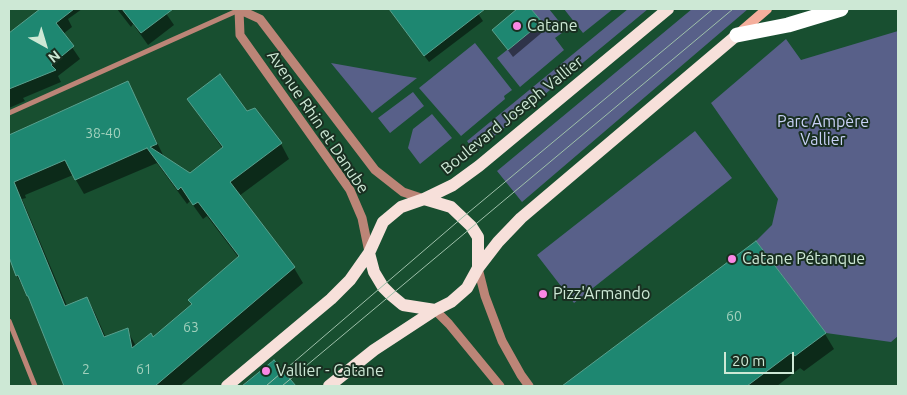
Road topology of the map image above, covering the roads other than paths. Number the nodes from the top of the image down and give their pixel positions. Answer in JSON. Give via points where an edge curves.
{"nodes":[{"id":1,"x":239,"y":9,"type":"edge"},
{"id":2,"x":668,"y":9,"type":"edge"},
{"id":3,"x":767,"y":9,"type":"edge"},
{"id":4,"x":841,"y":9,"type":"edge"},
{"id":5,"x":737,"y":35,"type":"junction"},
{"id":6,"x":9,"y":113,"type":"edge"},
{"id":7,"x":424,"y":199,"type":"junction"},
{"id":8,"x":369,"y":253,"type":"junction"},
{"id":9,"x":478,"y":268,"type":"junction"},
{"id":10,"x":435,"y":310,"type":"junction"},
{"id":11,"x":9,"y":321,"type":"edge"},
{"id":12,"x":35,"y":386,"type":"edge"},
{"id":13,"x":227,"y":386,"type":"edge"},
{"id":14,"x":329,"y":386,"type":"edge"},
{"id":15,"x":500,"y":386,"type":"edge"},
{"id":16,"x":529,"y":386,"type":"edge"}],
"edges":[{"from":1,"to":6,"type":"street"},
{"from":1,"to":7,"type":"street","name":"Avenue Rhin et Danube","via":[[260,19],[375,170],[403,192]]},
{"from":1,"to":8,"type":"street","name":"Avenue Rhin et Danube","via":[[240,35],[350,190],[362,218]]},
{"from":2,"to":7,"type":"main road","name":"Boulevard Joseph Vallier","via":[[480,166],[453,185]]},
{"from":3,"to":5,"type":"main road"},
{"from":4,"to":5,"type":"highway","via":[[788,25]]},
{"from":5,"to":9,"type":"main road","via":[[521,218]]},
{"from":7,"to":8,"type":"main road","name":"Boulevard Joseph Vallier","via":[[401,207],[383,222]]},
{"from":7,"to":9,"type":"main road","via":[[451,207],[472,226],[478,237]]},
{"from":8,"to":10,"type":"main road","via":[[374,272],[391,295],[403,304]]},
{"from":8,"to":13,"type":"main road","name":"Boulevard Joseph Vallier","via":[[350,280],[331,299]]},
{"from":9,"to":10,"type":"main road","via":[[467,288]]},
{"from":9,"to":16,"type":"street","via":[[484,296],[502,341],[520,376]]},
{"from":10,"to":14,"type":"main road","via":[[374,350]]},
{"from":10,"to":15,"type":"street"},
{"from":11,"to":12,"type":"street"}]}
